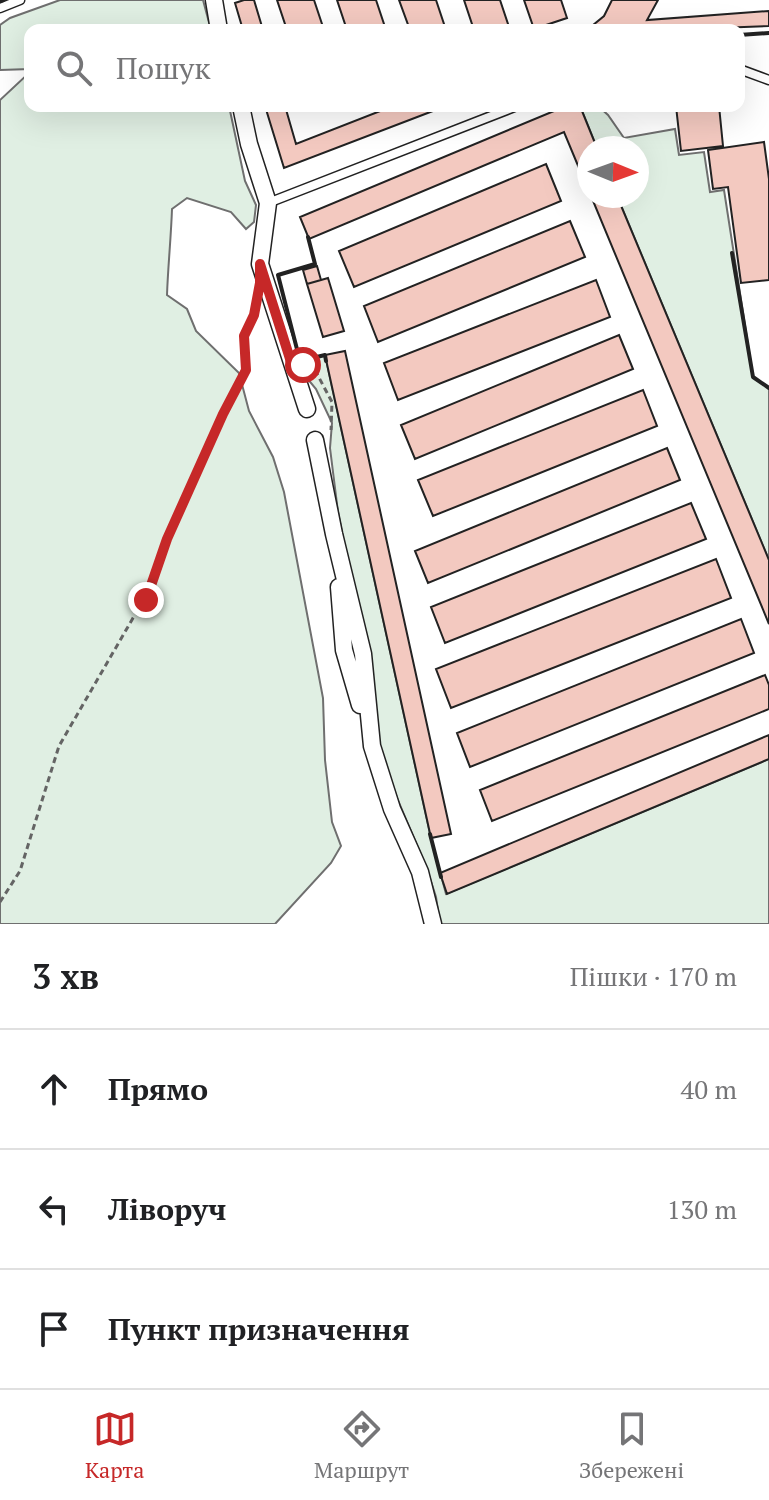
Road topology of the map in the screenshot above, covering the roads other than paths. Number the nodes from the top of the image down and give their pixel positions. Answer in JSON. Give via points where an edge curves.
{"nodes":[{"id":1,"x":20,"y":0,"type":"edge"},
{"id":2,"x":214,"y":0,"type":"edge"},
{"id":3,"x":0,"y":8,"type":"edge"},
{"id":4,"x":218,"y":24,"type":"edge"},
{"id":5,"x":745,"y":71,"type":"edge"},
{"id":6,"x":769,"y":80,"type":"edge"},
{"id":7,"x":242,"y":112,"type":"edge"},
{"id":8,"x":502,"y":112,"type":"edge"},
{"id":9,"x":268,"y":203,"type":"junction"},
{"id":10,"x":307,"y":409,"type":"dead end"},
{"id":11,"x":323,"y":436,"type":"road end"},
{"id":12,"x":433,"y":924,"type":"edge"}],
"edges":[{"from":1,"to":3,"type":"lane"},
{"from":2,"to":4,"type":"street"},
{"from":5,"to":6,"type":"lane"},
{"from":7,"to":9,"type":"street"},
{"from":8,"to":9,"type":"lane"},
{"from":9,"to":10,"type":"street","via":[[260,264]]},
{"from":11,"to":12,"type":"street","via":[[334,534],[363,654],[372,746],[420,872]]}]}
